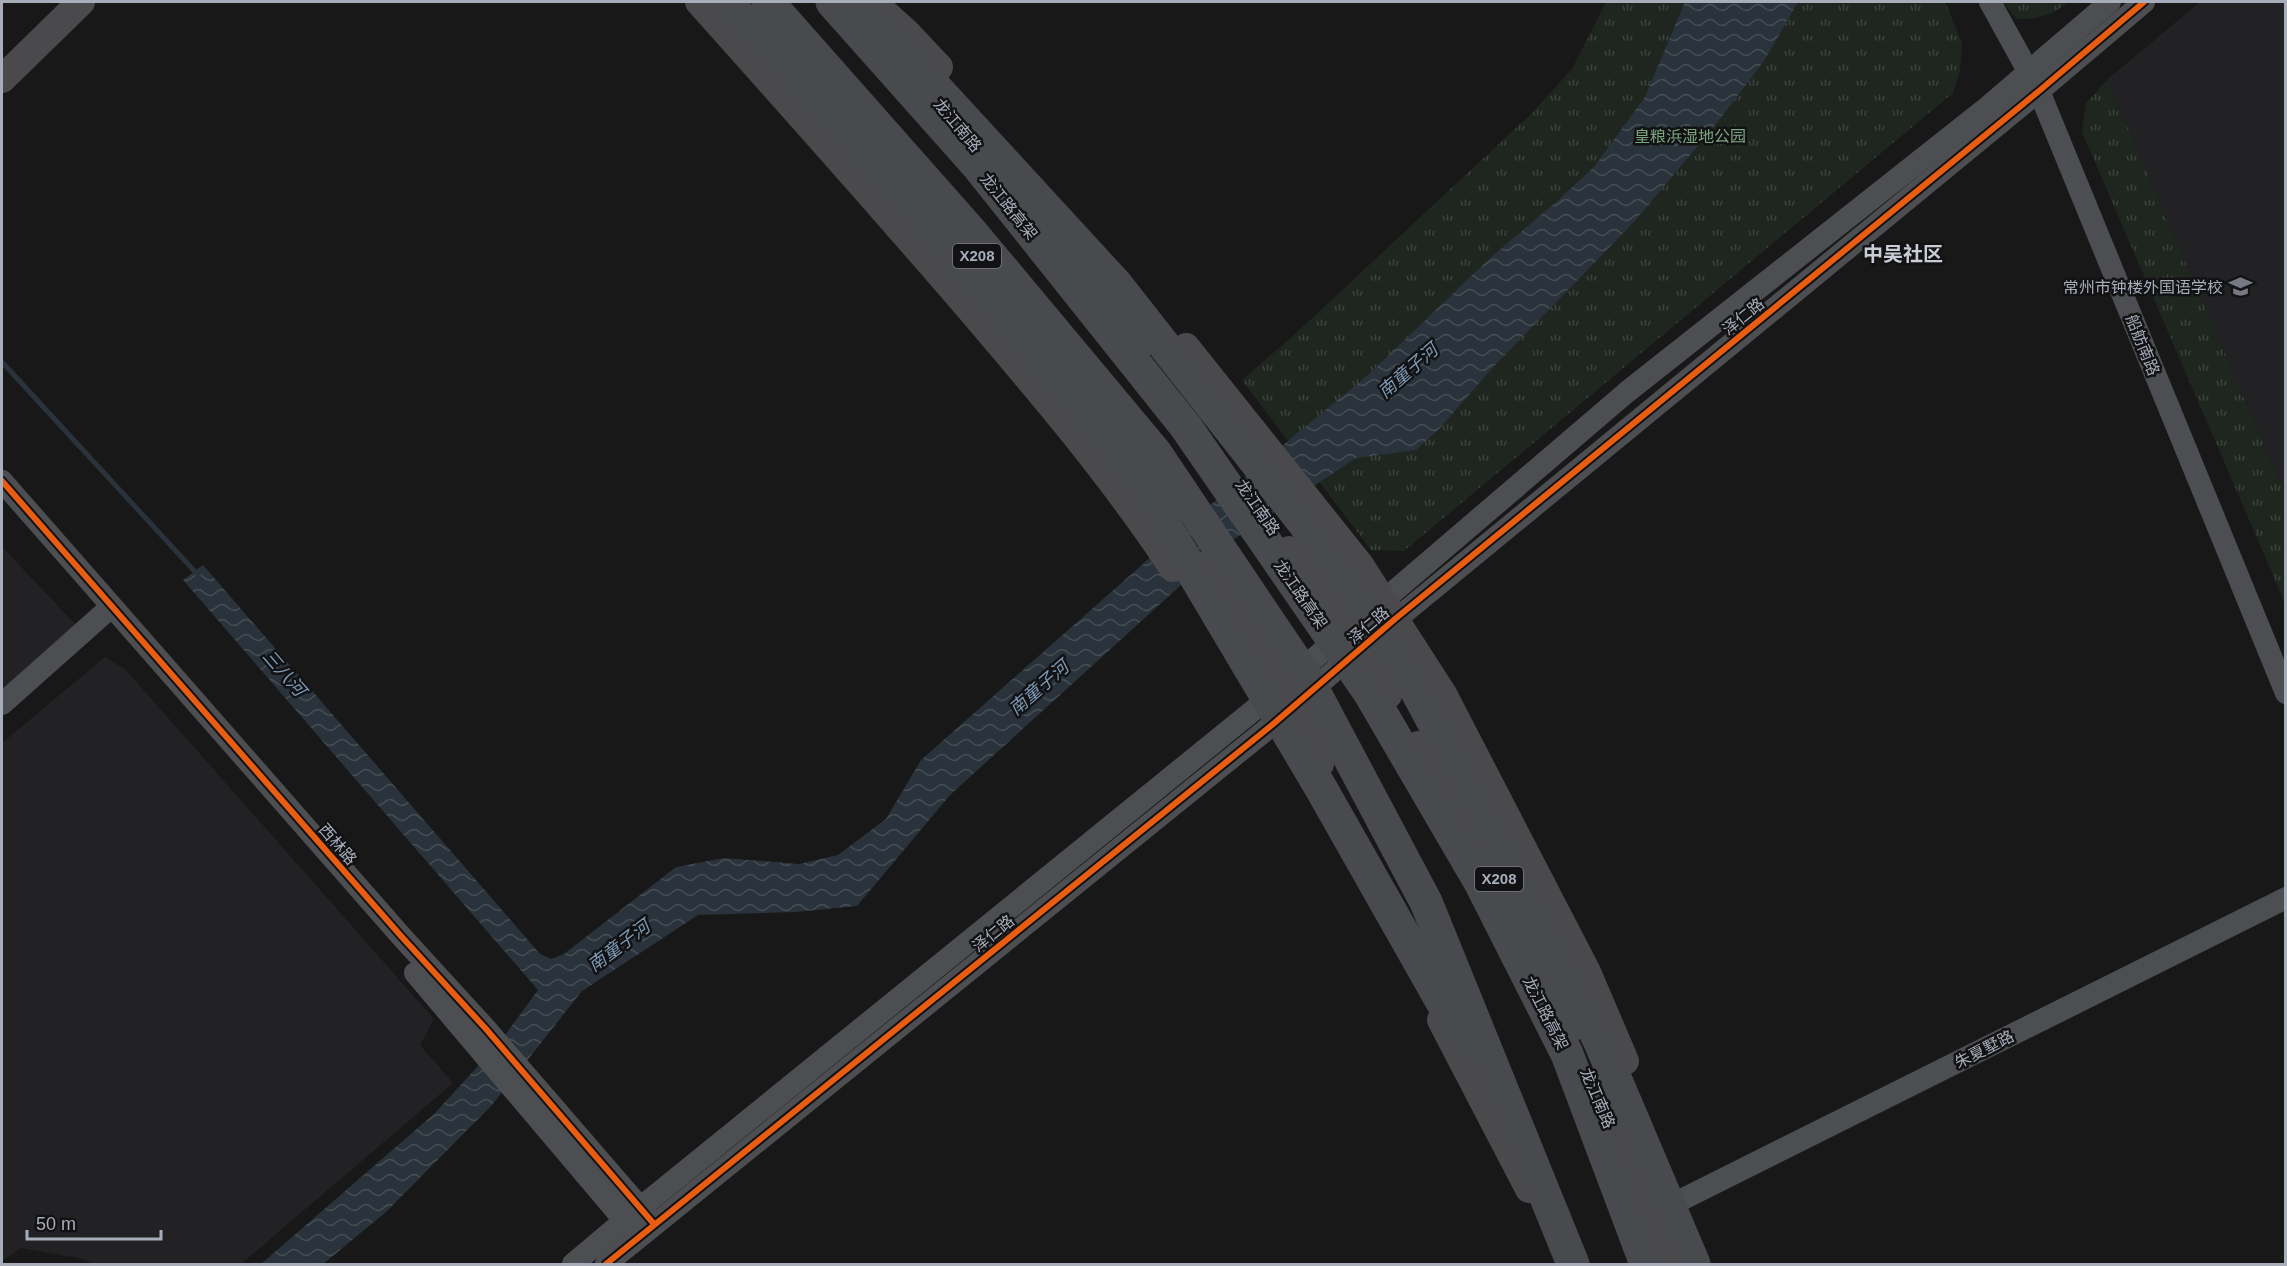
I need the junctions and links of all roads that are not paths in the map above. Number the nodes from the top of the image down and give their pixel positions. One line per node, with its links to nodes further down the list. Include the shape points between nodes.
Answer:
1 (81, 2): 12 (main road)
2 (699, 2): 22 (main road, via 1037,387 1152,536)
3 (727, 2): 26 (highway, bridge, via 887,179 1138,480 1322,790)
4 (757, 2): 20 (main road, X208, via 1023,310 1185,520)
5 (768, 2): 26 (highway, bridge, via 973,234 1155,452 1307,678 1426,902)
6 (832, 2): 33 (highway, 龙江路高架, bridge, via 977,165 1186,427 1369,692 1481,884 1567,1054)
7 (855, 2): 18 (main road, 龙江南路 / X208, via 1105,297); 35 (highway, bridge, via 1116,284 1303,522 1407,673 1599,1040)
8 (872, 2): 16 (main road, via 908,34 1127,274 1310,502)
9 (1990, 2): 13 (street, 船舫南路)
10 (2110, 2): 13 (street, 泽仁路)
11 (2144, 2): 13 (street, 泽仁路)
12 (2, 79)
13 (2034, 81): 16 (street, 泽仁路); 19 (street, 船舫南路)
14 (2, 481): 17 (street, 西林路)
15 (2, 504): 17 (street, 西林路)
16 (1389, 610): 18 (street, 泽仁路); 27 (main road, via 1443,694 1587,972)
17 (105, 612): 21 (street); 28 (street, 西林路, via 479,1034)
18 (1354, 639): 20 (street, 泽仁路); 25 (main road, 龙江南路 / X208, via 1526,924)
19 (2286, 693)
20 (1290, 695): 22 (street, 泽仁路); 24 (main road, X208)
21 (2, 704)
22 (1266, 715): 24 (main road); 28 (street, 泽仁路)
23 (2286, 898): 27 (street, 朱夏墅路)
24 (1397, 936): 31 (main road, X208, via 1536,1203)
25 (1600, 1103): 34 (main road, 龙江南路 / X208); 36 (main road)
26 (1530, 1157): 32 (highway, bridge)
27 (1683, 1199): 36 (main road)
28 (639, 1222): 29 (street, 泽仁路); 30 (street, 泽仁路)
29 (573, 1264)
30 (606, 1264)
31 (1556, 1264)
32 (1573, 1264)
33 (1646, 1264)
34 (1668, 1264)
35 (1694, 1264)
36 (1709, 1264)

